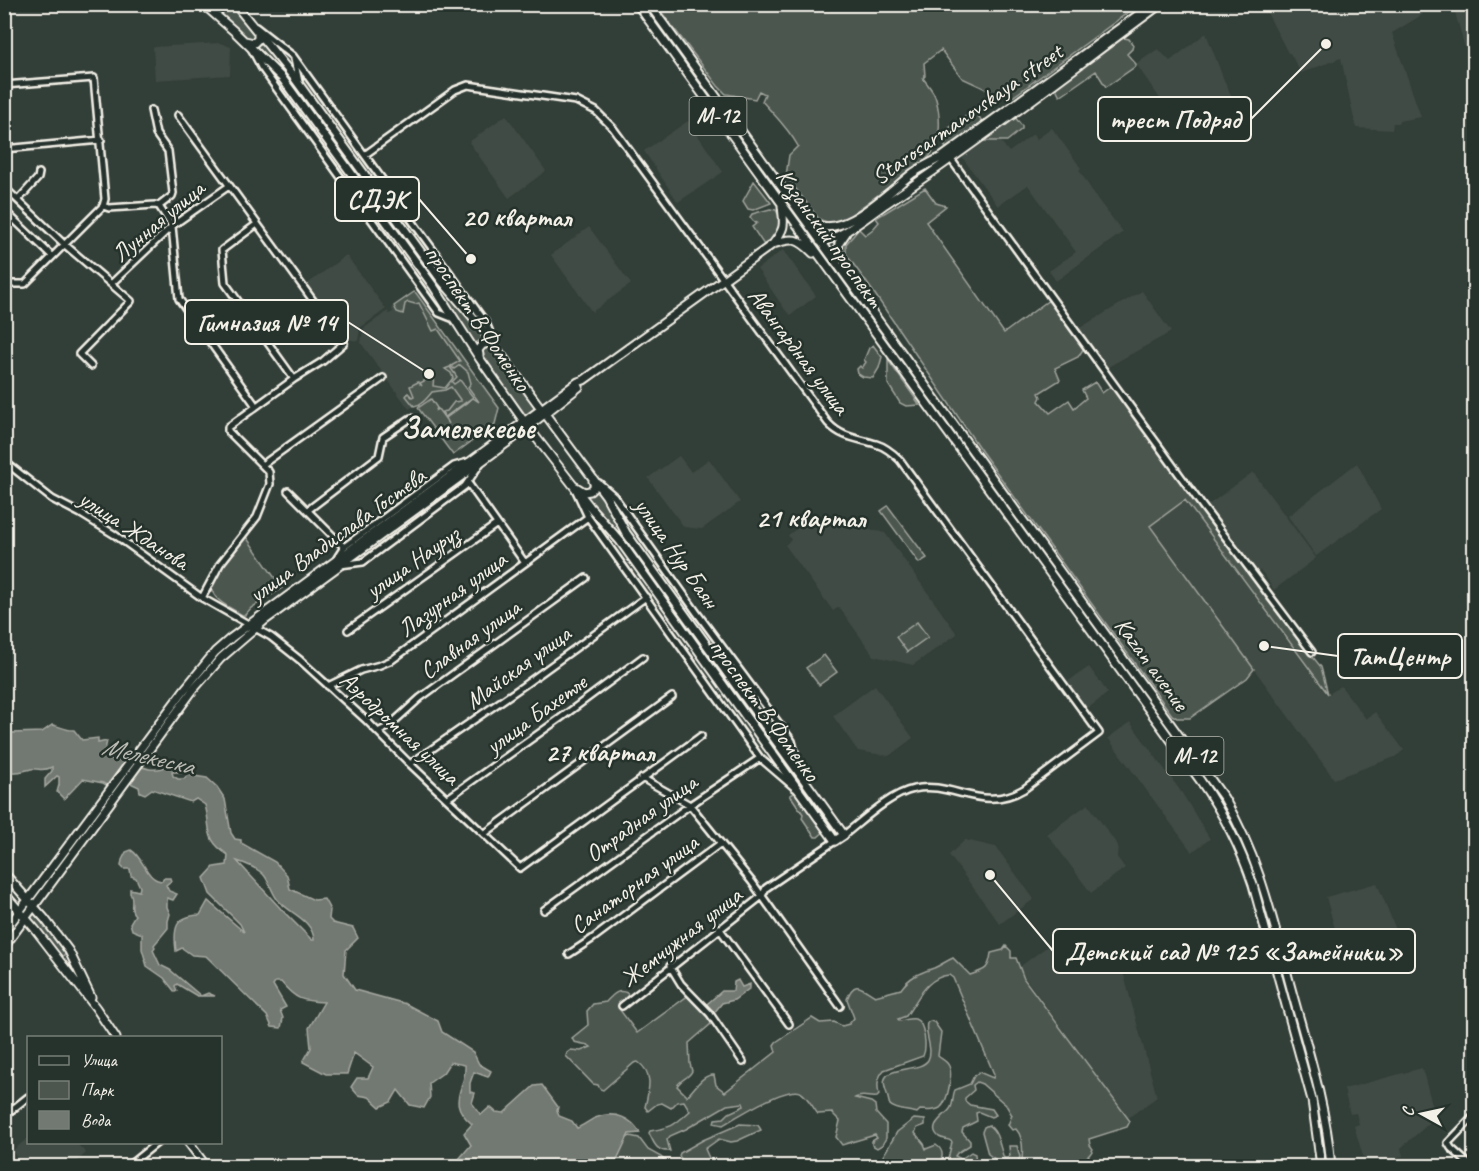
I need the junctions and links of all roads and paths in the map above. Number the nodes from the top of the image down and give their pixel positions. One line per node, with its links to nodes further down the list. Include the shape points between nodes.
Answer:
1 (203, 4): 9 (main road, проспект В.Фоменко)
2 (235, 4): 7 (main road, проспект В.Фоменко)
3 (637, 4): 25 (main road, Казанский проспект / М-12)
4 (649, 4): 29 (main road, Казанский проспект / М-12)
5 (1154, 4): 19 (main road, Starosarmanovskaya street, via 942,157)
6 (1161, 4): 18 (main road, Starosarmanovskaya street)
7 (251, 23): 8 (main road, проспект В.Фоменко); 10 (street)
8 (258, 31): 9 (main road, via 258,39); 11 (main road, проспект В.Фоменко)
9 (247, 44): 43 (main road, проспект В.Фоменко, via 282,78); 43 (street, via 439,313)
10 (293, 56): 11 (street); 17 (street)
11 (299, 84): 44 (main road, проспект В.Фоменко, via 442,281)
12 (4, 85): 15 (street, via 94,78)
13 (151, 110): 27 (street, via 156,134 168,151 173,193)
14 (178, 116): 22 (street)
15 (101, 140): 16 (street); 26 (street)
16 (4, 149)
17 (366, 154): 40 (street, Авангардная улица, via 465,86 581,103 609,123); 44 (street, via 486,322)
18 (950, 158): 21 (main road, Starosarmanovskaya street); 74 (street)
19 (915, 172): 21 (main road, via 914,179); 29 (main road, Starosarmanovskaya street, via 839,226 819,227)
20 (39, 173): 24 (street)
21 (921, 181): 33 (main road, Starosarmanovskaya street)
22 (230, 186): 30 (street); 31 (street, Лунная улица)
23 (4, 187): 24 (street)
24 (18, 200): 35 (street)
25 (782, 204): 32 (main road, Казанский проспект / М-12); 36 (main road, via 784,225)
26 (103, 206): 27 (street); 35 (street)
27 (159, 206): 31 (street)
28 (4, 210): 37 (street)
29 (800, 211): 34 (main road, Казанский проспект / М-12)
30 (257, 224): 48 (street, via 222,250 225,283); 48 (street, via 344,342)
31 (172, 226): 42 (street, Лунная улица); 49 (street, via 179,299)
32 (799, 227): 34 (main road); 39 (main road, Казанский проспект / М-12)
33 (852, 227): 34 (main road, Starosarmanovskaya street); 38 (main road, via 838,243)
34 (821, 241): 38 (main road, Kazan avenue / М-12)
35 (64, 244): 37 (street); 42 (street)
36 (773, 244): 39 (main road, via 797,240); 40 (main road, улица Владислава Гостева)
37 (52, 256): 41 (street, via 25,284)
38 (837, 264): 59 (main road, Kazan avenue / М-12)
39 (826, 265): 61 (main road, Казанский проспект / М-12)
40 (723, 280): 50 (main road, улица Владислава Гостева); 88 (street, Авангардная улица, via 830,426 846,437 888,449 900,460 1098,733 1013,795 986,799 930,788 912,789)
41 (4, 284)
42 (111, 284): 46 (street, via 131,302 79,354)
43 (454, 319): 45 (main road, проспект В.Фоменко)
44 (496, 347): 45 (main road, via 482,345 478,350); 50 (main road, проспект В.Фоменко)
45 (480, 359): 52 (main road, проспект В.Фоменко)
46 (92, 366)
47 (383, 378): 55 (street)
48 (294, 379): 49 (street)
49 (256, 406): 55 (street, via 228,431)
50 (543, 412): 52 (main road, улица Владислава Гостева); 56 (main road, проспект В.Фоменко)
51 (411, 418): 62 (street, via 383,436 379,456)
52 (527, 424): 54 (main road, улица Владислава Гостева); 58 (main road, проспект В.Фоменко)
53 (4, 461): 70 (street, улица Жданова, via 52,499 115,536)
54 (478, 461): 57 (street); 65 (street, via 454,466); 67 (main road, улица Владислава Гостева)
55 (262, 465): 70 (street, via 271,479 257,517 220,564)
56 (592, 478): 58 (main road, via 595,486 590,491); 82 (main road, проспект В.Фоменко, via 626,533); 82 (street, улица Нур Баян, via 614,496 792,741)
57 (468, 483): 64 (street); 67 (street, via 363,562)
58 (574, 486): 63 (street); 84 (main road, проспект В.Фоменко, via 620,541)
59 (1000, 488): 61 (main road, via 999,496); 108 (main road, Kazan avenue / М-12, via 1233,813 1254,858)
60 (288, 491): 62 (street)
61 (992, 494): 109 (main road, Kazan avenue / М-12, via 1226,819 1253,885)
62 (308, 510): 65 (street)
63 (588, 517): 66 (street, Лазурная улица); 69 (street)
64 (497, 524): 66 (street); 73 (street, улица Науруз)
65 (344, 546): 67 (street)
66 (525, 562): 76 (street, Лазурная улица, via 392,660)
67 (337, 563): 71 (main road, улица Владислава Гостева); 72 (main road, улица Владислава Гостева)
68 (585, 578): 78 (street, Славная улица)
69 (646, 597): 80 (street); 81 (street, Майская улица)
70 (202, 598): 71 (street, улица Жданова)
71 (248, 624): 72 (street, Аэродромная улица); 96 (main road, улица Владислава Гостева, via 215,652 184,690)
72 (255, 628): 76 (street, Аэродромная улица); 97 (main road, улица Владислава Гостева, via 193,690)
73 (348, 630)
74 (1312, 652)
75 (643, 657): 85 (street, улица Бахетле)
76 (328, 686): 78 (street, Аэродромная улица)
77 (672, 697): 87 (street)
78 (378, 732): 81 (street, Аэродромная улица)
79 (701, 736): 83 (street)
80 (760, 758): 84 (street); 86 (street, Отрадная улица)
81 (410, 764): 85 (street, Аэродромная улица)
82 (801, 776): 88 (main road, проспект В.Фоменко)
83 (642, 778): 86 (street); 87 (street, Аэродромная улица, via 520,868)
84 (800, 791): 89 (main road, проспект В.Фоменко)
85 (448, 798): 87 (street, Аэродромная улица)
86 (690, 805): 90 (street); 98 (street, Отрадная улица)
87 (484, 834)
88 (844, 835): 89 (main road)
89 (835, 841): 93 (street)
90 (721, 843): 92 (street); 105 (street, Санаторная улица)
91 (4, 873): 96 (main road)
92 (754, 886): 93 (street); 95 (street)
93 (766, 888): 95 (street)
94 (4, 893): 99 (main road)
95 (762, 896): 101 (street, Жемчужная улица); 111 (street)
96 (28, 900): 97 (main road); 99 (main road, улица Владислава Гостева)
97 (37, 904): 100 (main road, улица Владислава Гостева); 104 (main road)
98 (544, 910)
99 (20, 911): 100 (main road); 102 (main road, улица Владислава Гостева)
100 (26, 918): 103 (main road, улица Владислава Гостева); 106 (main road)
101 (719, 928): 107 (street, Жемчужная улица); 113 (street)
102 (4, 932)
103 (4, 946)
104 (69, 951): 106 (main road, via 64,960); 112 (main road)
105 (569, 954)
106 (56, 958): 112 (main road)
107 (670, 966): 110 (street, Жемчужная улица); 115 (street)
108 (1292, 990): 109 (main road, via 1285,986); 124 (main road, Kazan avenue / М-12, via 1321,1098)
109 (1283, 991): 123 (main road, Kazan avenue / М-12, via 1312,1100)
110 (622, 1006)
111 (840, 1006)
112 (96, 1008): 114 (main road)
113 (789, 1024)
114 (113, 1036)
115 (743, 1062)
116 (27, 1098): 117 (street)
117 (4, 1116)
118 (1474, 1116): 125 (street, via 1448,1143)
119 (157, 1144): 121 (street)
120 (189, 1144): 122 (main road)
121 (128, 1167)
122 (206, 1167)
123 (1321, 1167)
124 (1330, 1167)
125 (1471, 1167)

